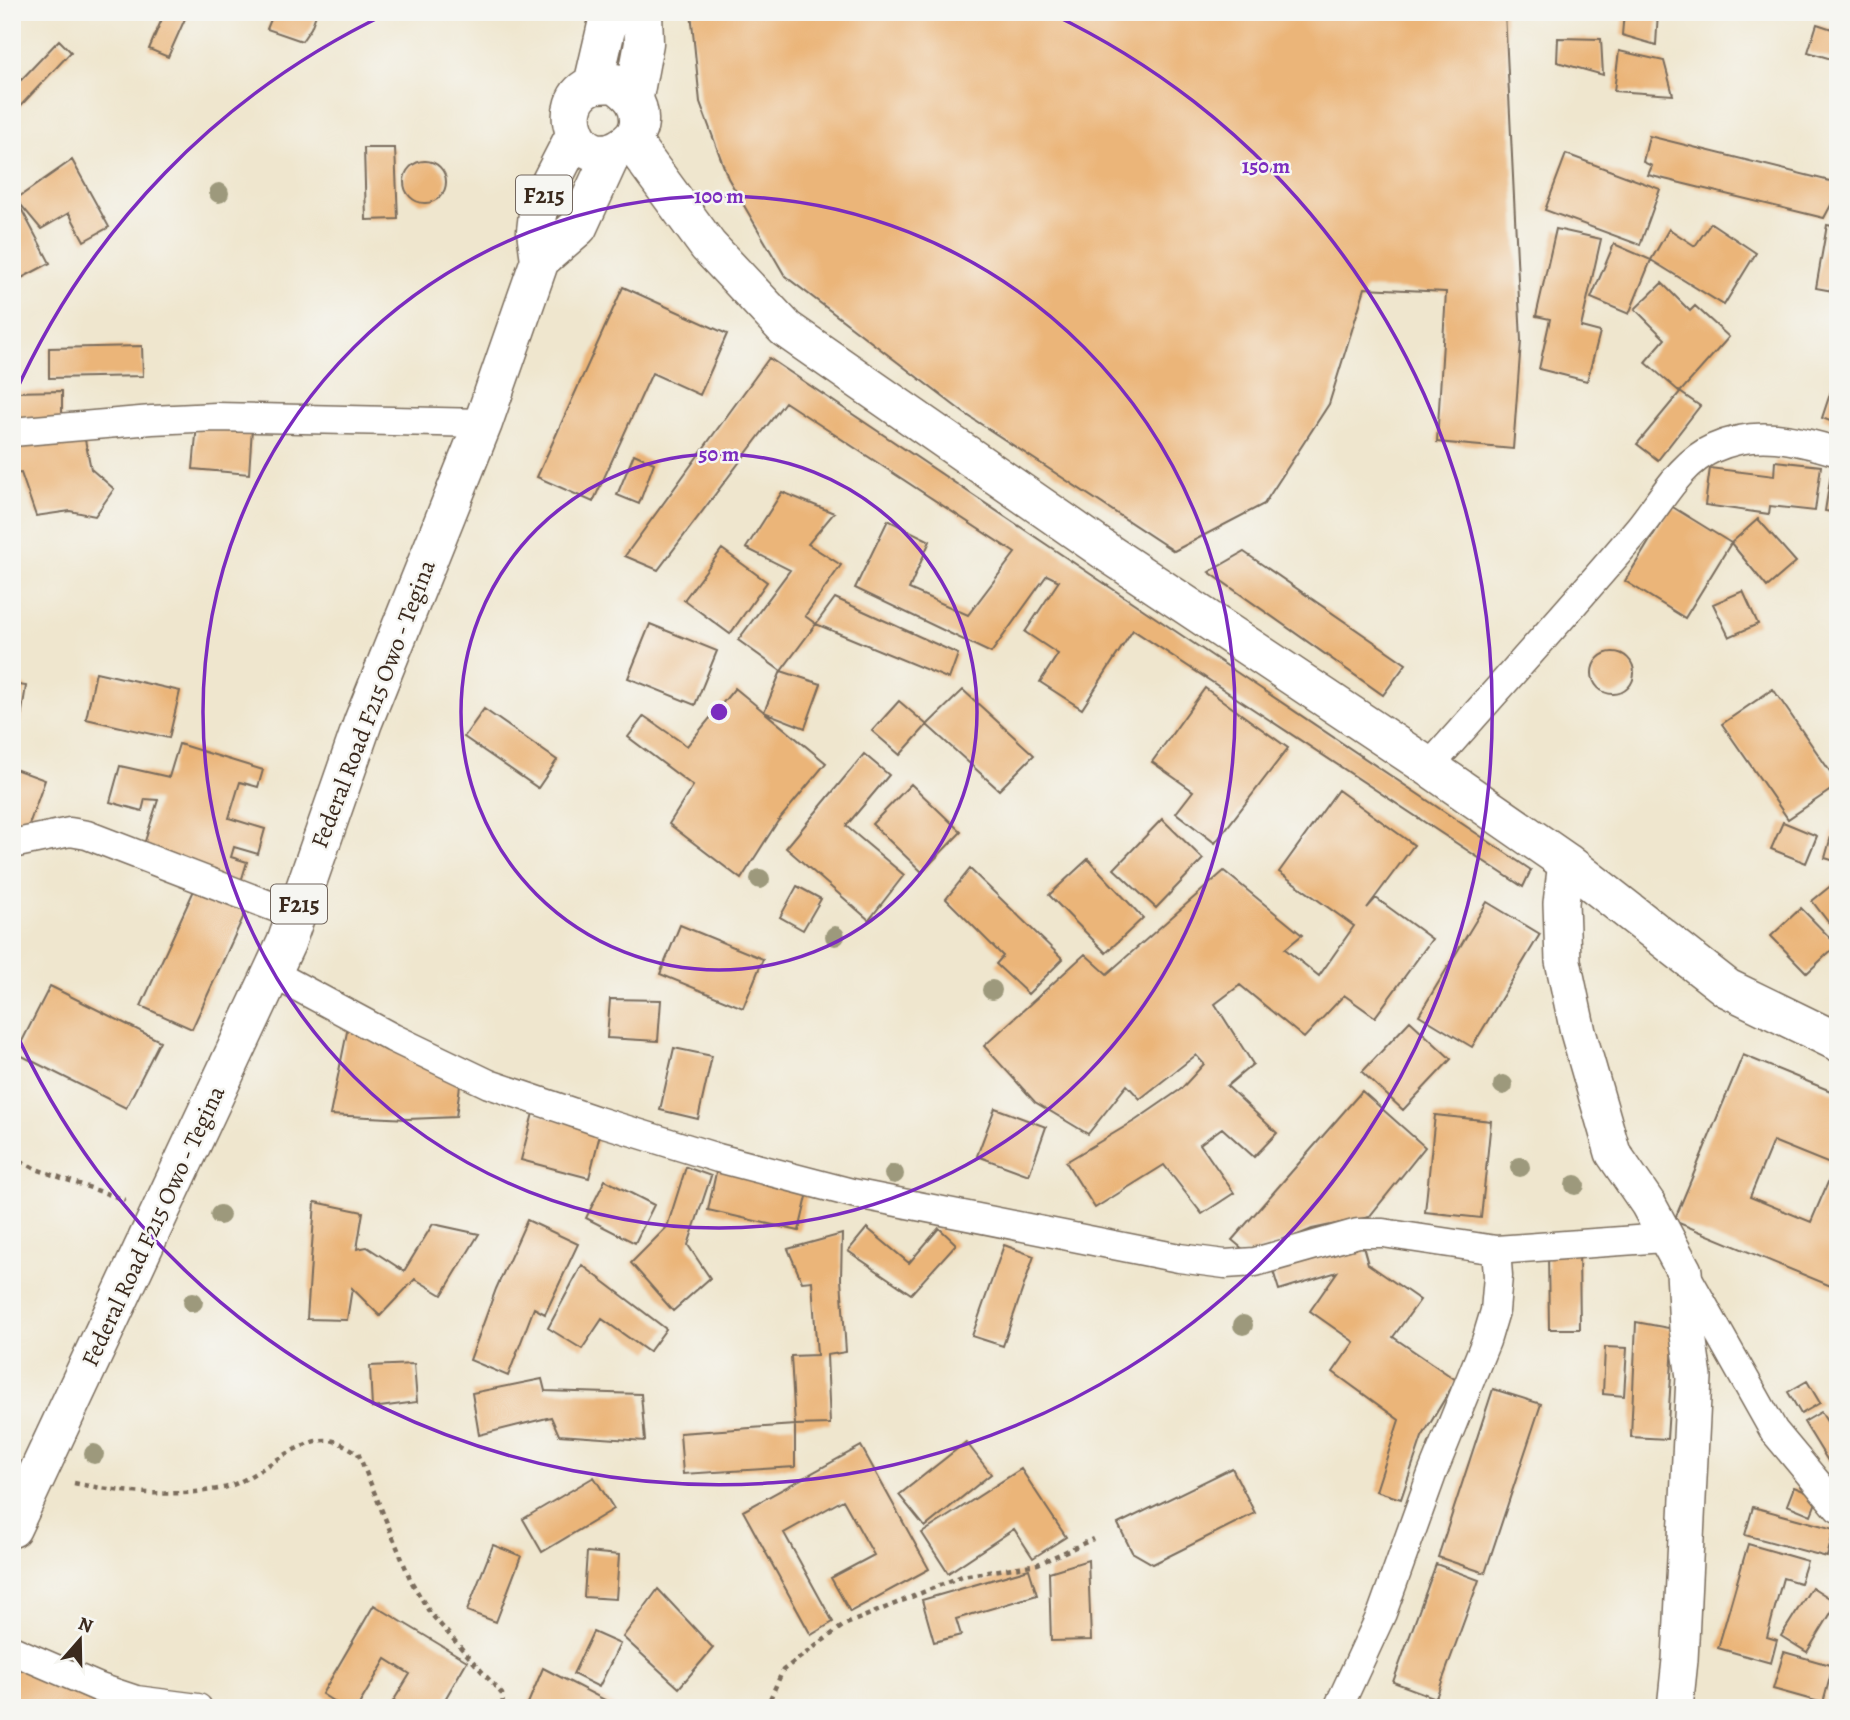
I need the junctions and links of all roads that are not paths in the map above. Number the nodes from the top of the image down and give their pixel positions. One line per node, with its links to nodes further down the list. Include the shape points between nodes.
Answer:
1 (610, 12): 3 (main road, F215)
2 (643, 12): 4 (main road, F215, via 644,43)
3 (593, 85): 4 (main road, via 615,83); 5 (main road, F215, via 577,97 570,116)
4 (634, 97): 6 (main road, Federal Road F215 Owo - Tegina / F215, via 638,128)
5 (575, 135): 6 (main road, F215, via 595,152); 7 (main road, F215, via 539,205)
6 (622, 147): 7 (main road, Federal Road F215 Owo - Tegina / F215, via 578,227); 11 (main road, via 786,329 1111,555)
7 (540, 260): 8 (main road, Federal Road F215 Owo - Tegina / F215)
8 (482, 423): 9 (street, via 216,417); 14 (main road, Federal Road F215 Owo - Tegina / F215, via 363,722)
9 (12, 432)
10 (1838, 452): 11 (street, via 1773,437 1745,437 1694,458)
11 (1429, 767): 13 (main road)
12 (12, 844): 14 (street, via 70,832 87,835)
13 (1566, 862): 16 (main road, via 1727,988); 17 (street, via 1561,902 1563,961 1578,1032 1613,1153 1648,1204)
14 (295, 915): 15 (main road, Federal Road F215 Owo - Tegina / F215)
15 (272, 973): 18 (street, via 489,1084 718,1158 852,1192 1225,1264 1255,1262 1359,1233); 21 (main road, Federal Road F215 Owo - Tegina / F215)
16 (1838, 1042)
17 (1664, 1238): 18 (street); 19 (street)
18 (1496, 1250): 24 (street, via 1495,1311 1486,1341 1382,1613)
19 (1684, 1271): 20 (street, via 1774,1431); 25 (street, via 1694,1377)
20 (1838, 1508)
21 (12, 1528)
22 (12, 1650): 23 (street, via 135,1700)
23 (198, 1708)
24 (1338, 1708)
25 (1675, 1708)

